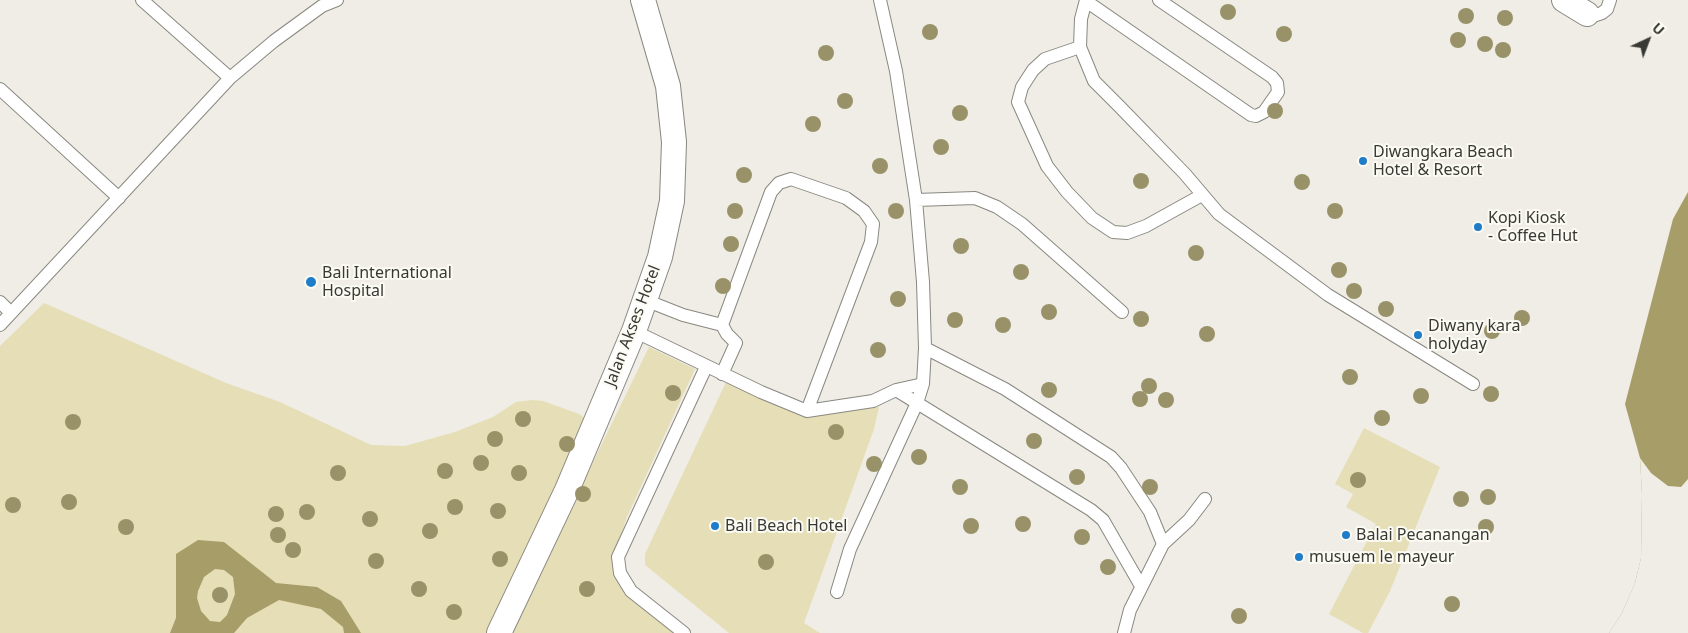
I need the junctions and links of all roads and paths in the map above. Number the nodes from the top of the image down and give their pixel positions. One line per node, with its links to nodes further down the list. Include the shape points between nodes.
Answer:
1 (142, 0): 11 (lane)
2 (337, 0): 11 (lane, via 322,6 274,40)
3 (643, 0): 16 (street, Jalan Akses Hotel, via 668,86 674,142 672,201 660,257)
4 (880, 0): 15 (lane, via 896,72)
5 (1159, 0): 8 (lane, via 1277,83 1278,92 1264,112 1251,115)
6 (1564, 0): 9 (street)
7 (1610, 0): 9 (lane, via 1602,13)
8 (1086, 1): 10 (lane, via 1081,20)
9 (1587, 14)
10 (1080, 47): 13 (lane, via 1094,81); 13 (lane, via 1044,59 1026,81 1018,102 1047,166 1067,192 1092,218 1113,232 1127,233)
11 (230, 78): 14 (lane)
12 (0, 89): 14 (lane)
13 (1202, 195): 27 (lane, via 1219,214 1328,295)
14 (119, 198): 19 (lane)
15 (916, 200): 18 (lane, via 975,198 997,207 1022,224); 23 (lane)
16 (645, 300): 21 (lane, via 683,315); 22 (street, Jalan Akses Hotel)
17 (0, 302): 19 (lane)
18 (1122, 312)
19 (11, 313): 20 (lane)
20 (0, 325)
21 (722, 325): 25 (lane, via 736,343); 30 (lane, via 771,192 779,183 791,179 846,198 864,211 873,224 871,242)
22 (634, 331): 24 (lane); 35 (street, Jalan Akses Hotel, via 567,490)
23 (925, 348): 26 (lane); 32 (lane, via 1005,389 1111,457 1150,512)
24 (706, 367): 25 (lane); 36 (lane, via 618,557 620,573 631,591)
25 (722, 374): 30 (lane)
26 (923, 384): 28 (lane); 29 (lane)
27 (1473, 384)
28 (896, 390): 29 (lane); 30 (lane, via 873,401)
29 (917, 403): 33 (lane, via 1091,510 1106,526); 34 (lane, via 850,549)
30 (807, 411)
31 (1205, 499): 32 (lane, via 1189,520)
32 (1163, 544): 33 (lane)
33 (1141, 586): 37 (lane)
34 (837, 592)
35 (499, 633)
36 (684, 633)
37 (1124, 633)

